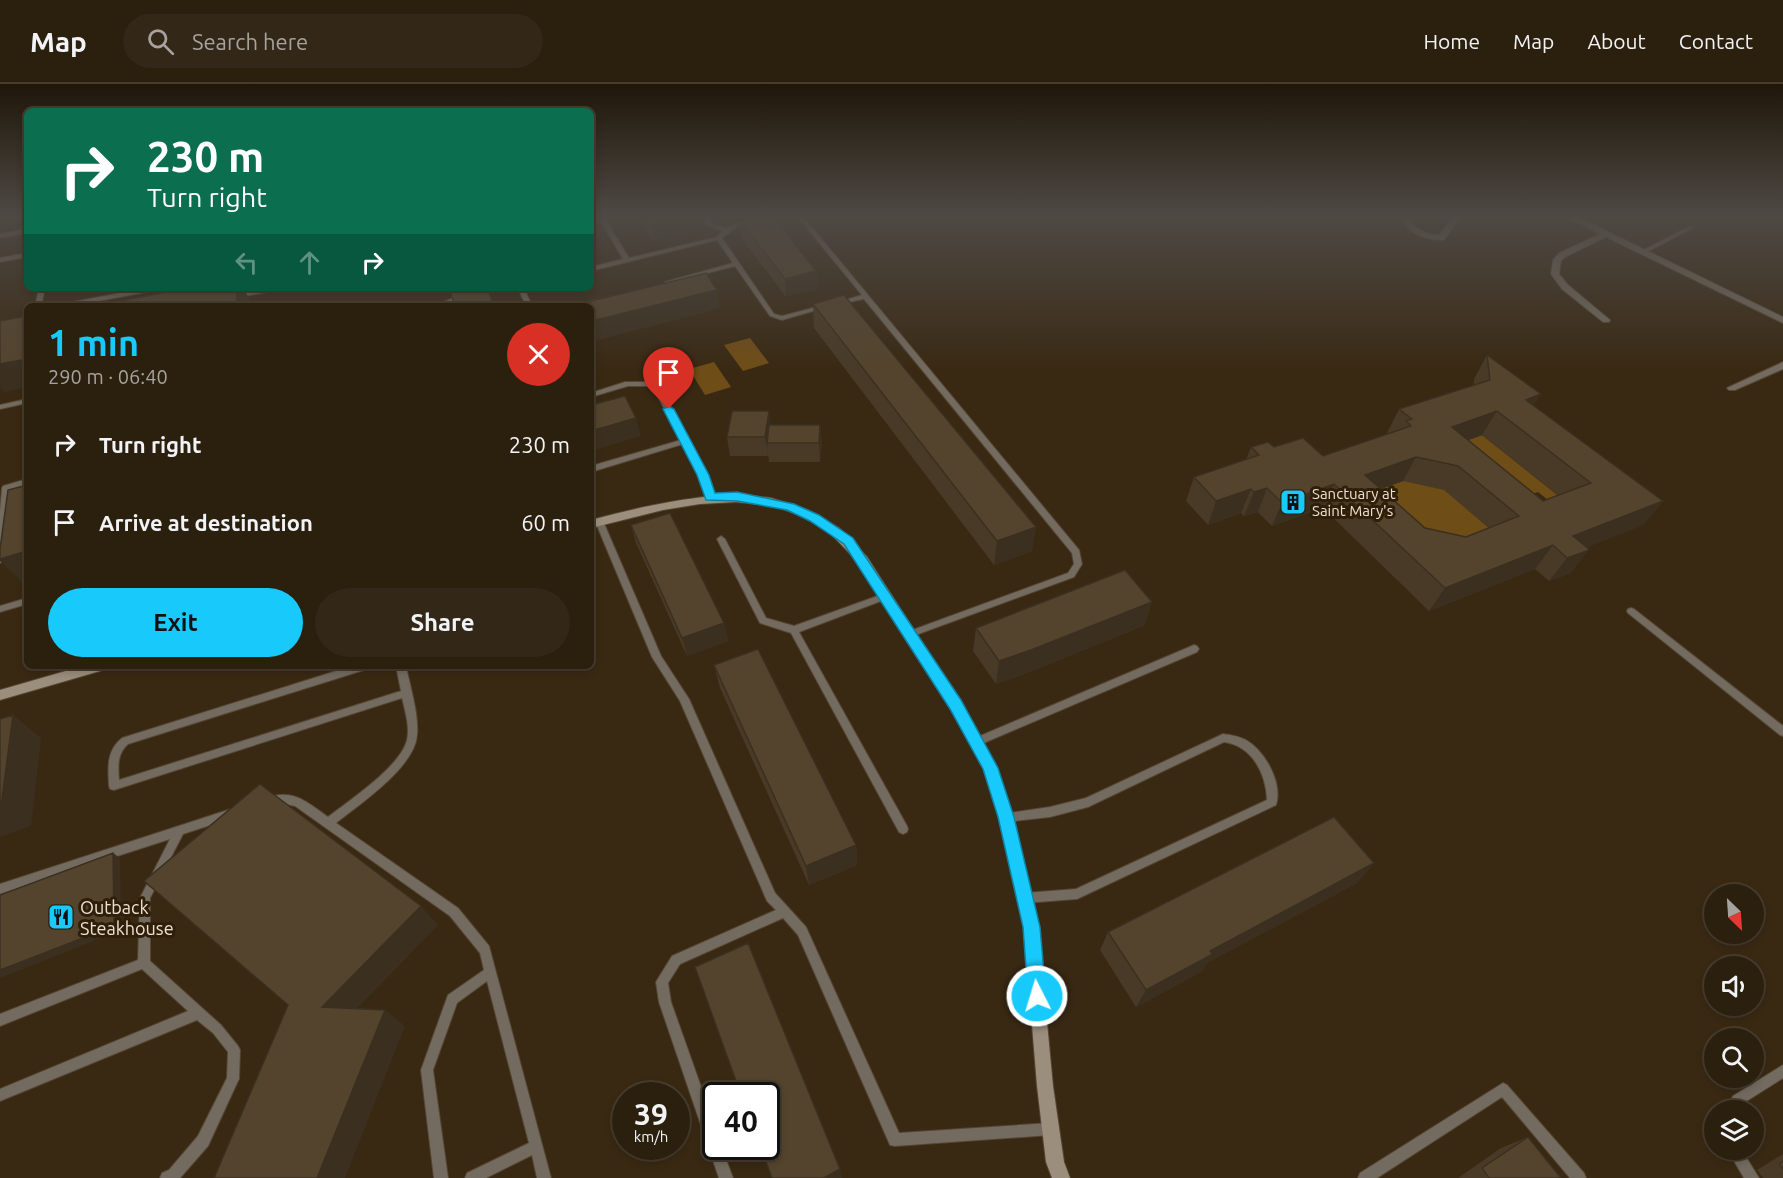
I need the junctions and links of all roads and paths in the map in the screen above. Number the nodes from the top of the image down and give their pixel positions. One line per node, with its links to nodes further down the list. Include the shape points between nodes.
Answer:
1 (722, 268): 6 (lane)
2 (740, 268): 11 (lane, via 772,315 782,318)
3 (843, 268): 11 (lane)
4 (1556, 268): 18 (street, via 1555,274 1565,287)
5 (1676, 268): 19 (street)
6 (658, 285)
7 (141, 291): 15 (lane)
8 (263, 291): 12 (lane)
9 (456, 291): 13 (lane)
10 (486, 291): 13 (lane)
11 (866, 296): 38 (lane, via 1076,552 1078,564 1071,575)
12 (232, 297)
13 (458, 298): 16 (lane)
14 (602, 300): 17 (lane)
15 (78, 303)
16 (445, 303)
17 (590, 303)
18 (1606, 320)
19 (1783, 320)
20 (1783, 365): 21 (street)
21 (1732, 388)
22 (594, 394): 25 (lane, via 628,384 650,384 660,394)
23 (24, 402): 24 (lane)
24 (0, 407)
25 (685, 441): 26 (lane); 29 (lane)
26 (594, 468)
27 (24, 483): 28 (lane)
28 (3, 489): 32 (lane)
29 (710, 497): 30 (street, via 683,500); 33 (street, via 737,496 763,501 815,518 849,541)
30 (595, 523): 53 (lane, via 657,657 684,699 771,897)
31 (721, 539): 37 (lane, via 763,621)
32 (0, 560)
33 (886, 596): 37 (lane); 38 (street)
34 (24, 602): 35 (lane)
35 (0, 609)
36 (1631, 611): 45 (lane)
37 (794, 630): 49 (lane)
38 (910, 634): 46 (street)
39 (1194, 649): 46 (lane)
40 (90, 669): 44 (street)
41 (354, 669): 43 (lane, via 125,741 113,754 114,786)
42 (402, 669): 43 (lane)
43 (406, 693): 48 (lane, via 412,741 404,756)
44 (0, 695)
45 (1783, 732)
46 (976, 742): 47 (street, via 990,768)
47 (1006, 817): 52 (street); 52 (lane, via 1088,802 1223,738 1236,738 1252,751 1274,787 1272,802 1077,894)
48 (328, 823): 50 (lane, via 298,802 280,798); 55 (lane, via 454,912 485,950)
49 (903, 829)
50 (179, 831): 51 (lane); 54 (lane, via 145,898)
51 (0, 889)
52 (1025, 898): 61 (street)
53 (784, 912): 61 (lane, via 802,931 895,1140); 69 (lane, via 676,960 662,982 665,1002)
54 (144, 963): 56 (lane); 57 (lane)
55 (491, 972): 62 (lane); 66 (lane, via 452,999 427,1070)
56 (198, 1013): 59 (lane); 65 (lane, via 234,1050 233,1079 203,1141)
57 (0, 1020)
58 (1783, 1071): 60 (lane)
59 (0, 1095)
60 (1737, 1100)
61 (1051, 1129): 70 (street)
62 (536, 1146): 67 (lane); 68 (lane)
63 (1740, 1160): 72 (lane)
64 (1369, 1177): 71 (lane, via 1503,1089)
65 (167, 1178)
66 (441, 1178)
67 (472, 1178)
68 (544, 1178)
69 (726, 1178)
70 (1061, 1178)
71 (1579, 1178)
72 (1752, 1178)

